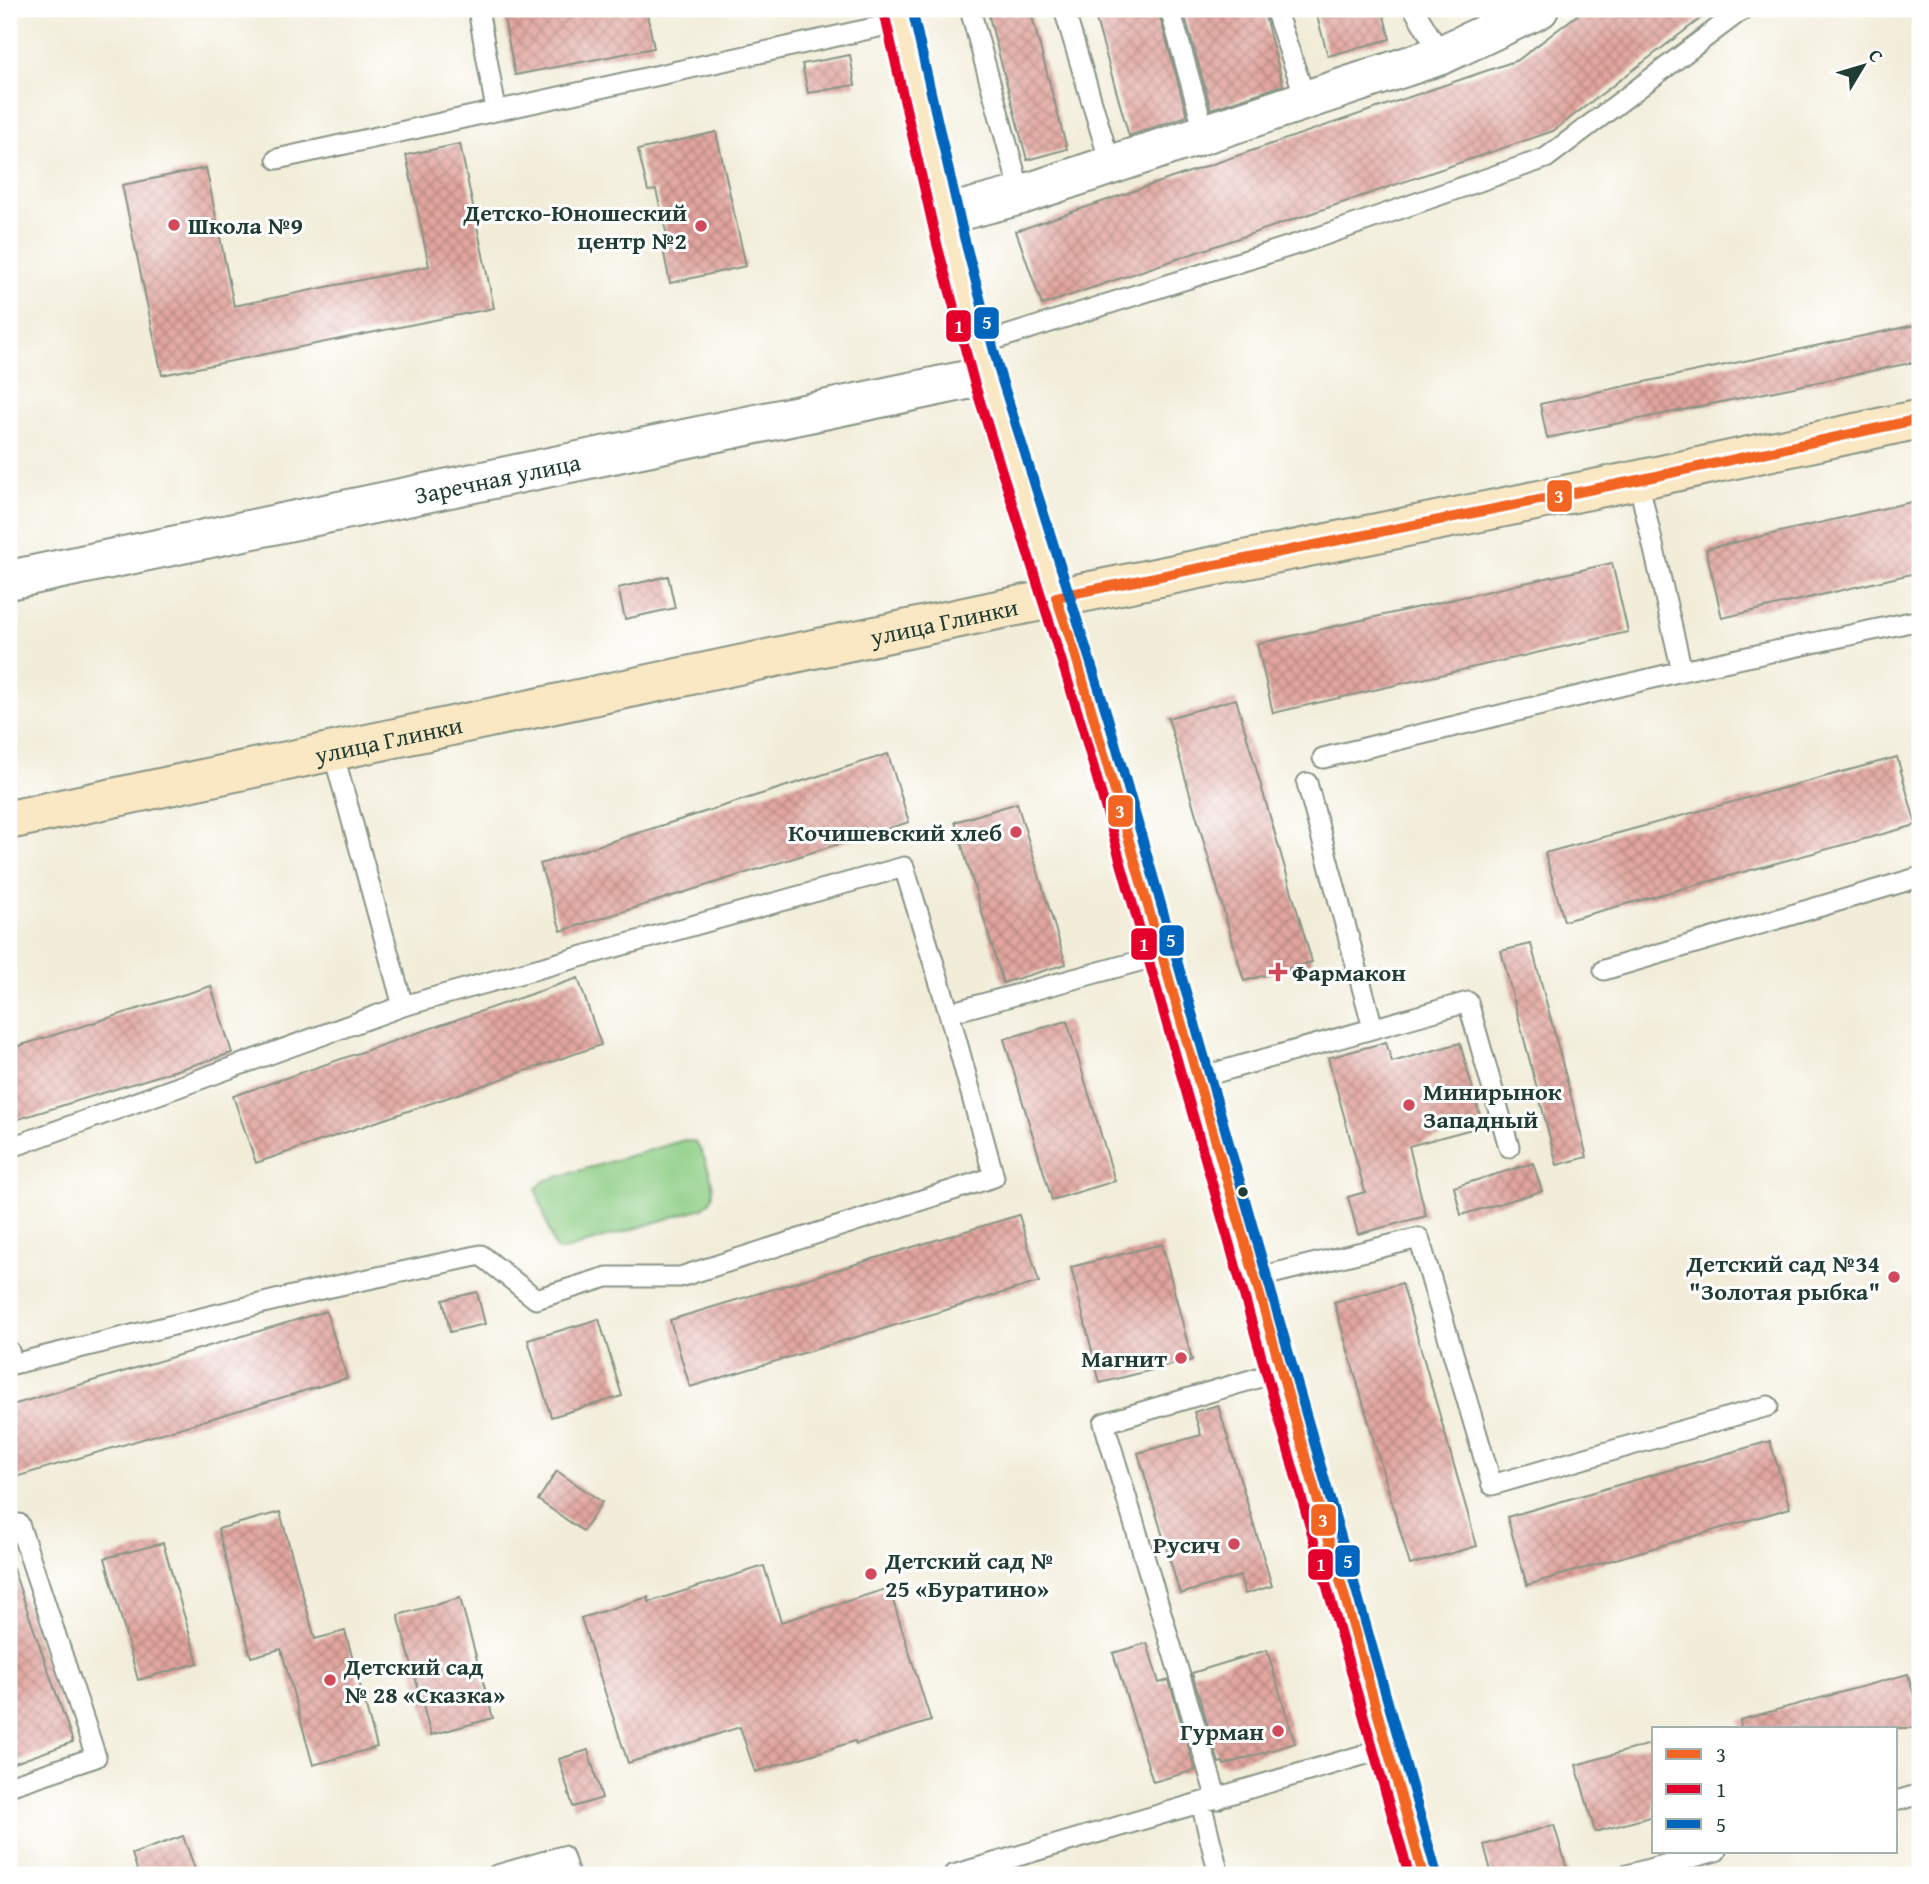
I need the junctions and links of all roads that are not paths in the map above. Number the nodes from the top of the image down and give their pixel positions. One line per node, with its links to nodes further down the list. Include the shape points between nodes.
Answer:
1 (478, 9): 12 (lane)
2 (970, 9): 16 (lane)
3 (1064, 9): 15 (lane)
4 (1170, 9): 13 (lane)
5 (1275, 9): 11 (lane)
6 (1413, 9): 10 (lane)
7 (1539, 9): 10 (street)
8 (1743, 9): 18 (lane, via 1546,158)
9 (899, 15): 12 (lane); 17 (main road)
10 (1441, 54): 11 (street)
11 (1306, 100): 13 (street)
12 (496, 110): 14 (lane)
13 (1205, 134): 15 (street)
14 (277, 159)
15 (1111, 166): 16 (street)
16 (1021, 195): 17 (street)
17 (944, 215): 18 (main road)
18 (982, 360): 21 (street, Заречная улица); 22 (main road)
19 (1920, 419): 20 (main road, улица Глинки)
20 (1638, 480): 22 (main road, улица Глинки); 24 (lane)
21 (9, 580)
22 (1056, 597): 25 (main road, улица Глинки); 30 (main road)
23 (1920, 620): 24 (lane)
24 (1682, 671): 26 (lane)
25 (333, 752): 28 (main road, улица Глинки); 32 (lane)
26 (1323, 758)
27 (1307, 783): 34 (lane)
28 (9, 820)
29 (1920, 877): 31 (lane)
30 (1162, 955): 33 (lane); 35 (main road)
31 (1604, 970)
32 (403, 1006): 33 (lane, via 904,867); 37 (lane)
33 (949, 1013): 39 (lane, via 994,1177 680,1277 607,1277 536,1299 481,1255 13,1364)
34 (1373, 1028): 35 (lane); 36 (lane, via 1468,1002)
35 (1197, 1078): 38 (main road)
36 (1509, 1147)
37 (9, 1148)
38 (1255, 1278): 40 (main road); 41 (lane, via 1419,1238 1492,1485)
39 (9, 1351)
40 (1281, 1371): 43 (main road); 47 (lane, via 1104,1423)
41 (1768, 1406)
42 (9, 1527): 44 (lane, via 19,1524 96,1757)
43 (1387, 1748): 47 (lane); 53 (main road)
44 (9, 1786)
45 (1920, 1794): 46 (lane)
46 (1898, 1800)
47 (1209, 1801): 51 (lane); 52 (lane)
48 (1709, 1853): 54 (lane)
49 (497, 1875): 50 (lane, via 563,1856)
50 (569, 1875)
51 (953, 1875)
52 (1219, 1875)
53 (1423, 1875)
54 (1627, 1875)

